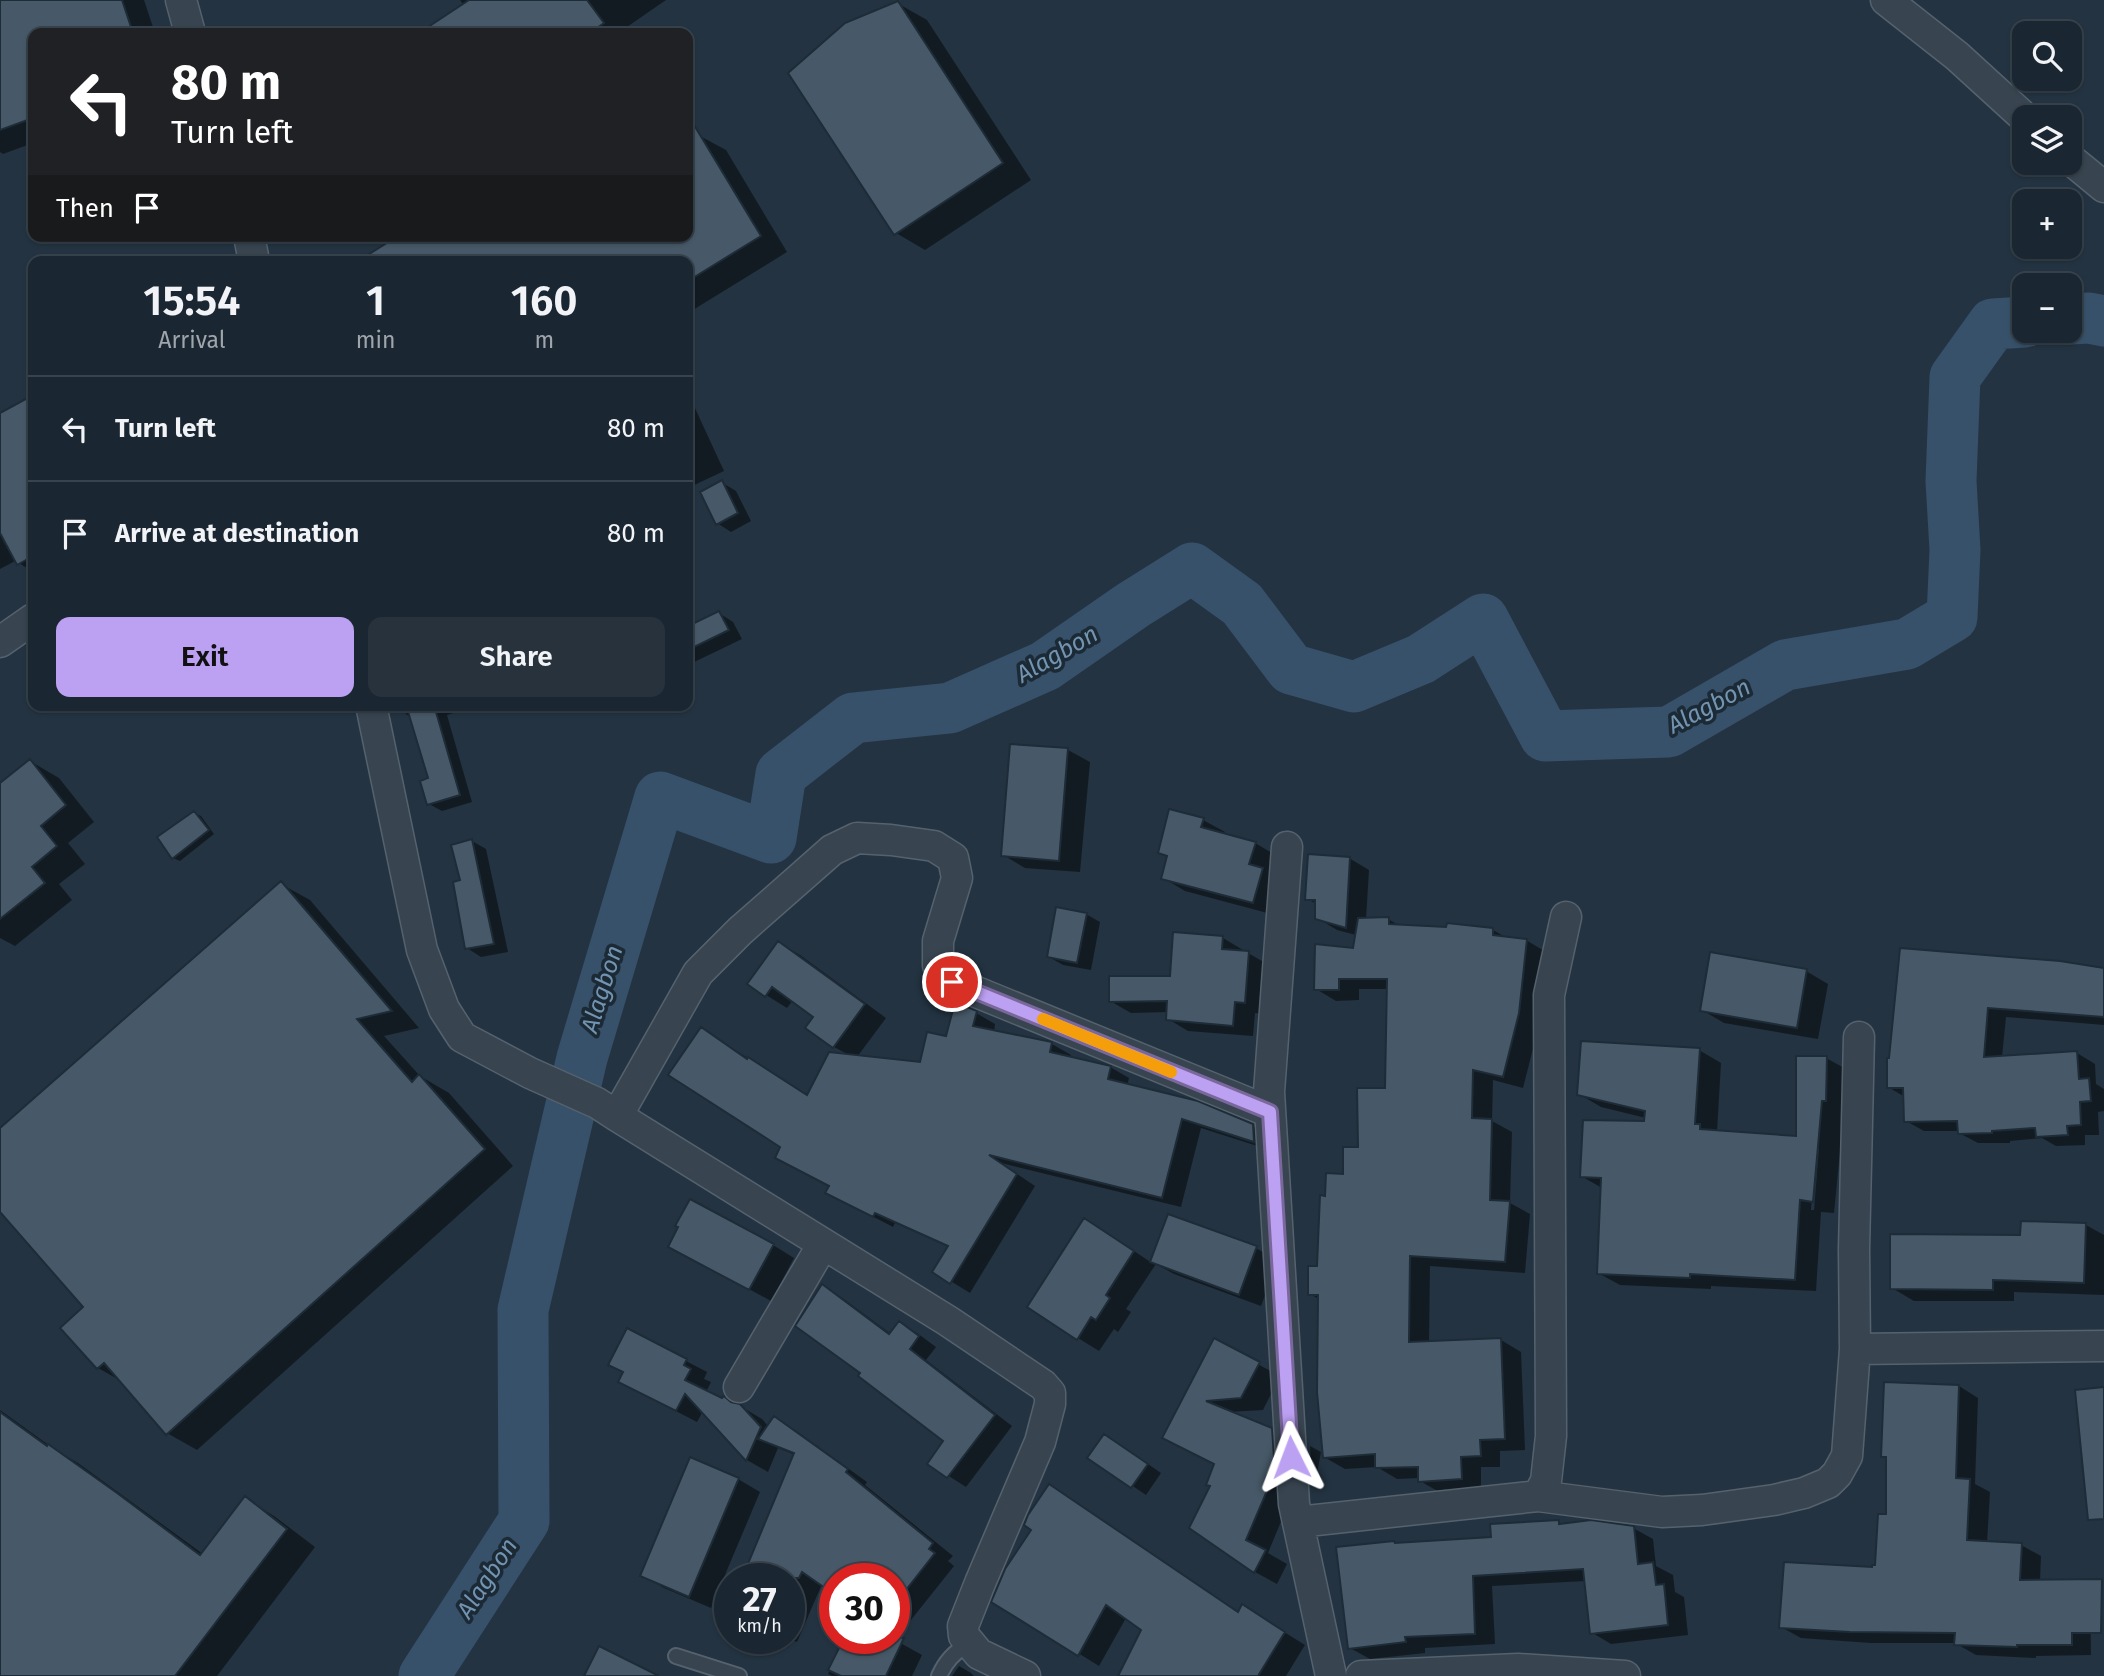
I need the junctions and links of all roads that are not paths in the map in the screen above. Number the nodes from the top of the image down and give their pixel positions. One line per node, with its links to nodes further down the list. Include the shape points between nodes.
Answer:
1 (181, 0): 3 (street)
2 (1886, 0): 4 (street)
3 (189, 28)
4 (2012, 106)
5 (2082, 169): 6 (street)
6 (2104, 187)
7 (28, 622): 8 (street)
8 (0, 642)
9 (373, 711): 13 (street, via 422,950 444,1009 462,1037)
10 (1287, 847): 14 (street)
11 (1566, 917): 19 (street, via 1549,995 1551,1436 1546,1481)
12 (1859, 1037): 17 (street)
13 (607, 1110): 14 (street, via 698,973 832,850 857,838 934,846 953,858 957,878 938,941 938,965 952,982); 15 (street)
14 (1270, 1112): 20 (street)
15 (823, 1244): 18 (street); 21 (street, via 959,1328 1049,1393 1040,1442 963,1626)
16 (2104, 1346): 17 (street)
17 (1855, 1349): 19 (street, via 1847,1456 1828,1483 1774,1500 1662,1512)
18 (740, 1387)
19 (1538, 1496): 20 (street)
20 (1298, 1522): 26 (street)
21 (969, 1644): 24 (lane, via 956,1652); 25 (street, via 979,1654)
22 (676, 1656): 23 (lane)
23 (739, 1676)
24 (939, 1676)
25 (1026, 1676)
26 (1331, 1676)
27 (1361, 1676): 28 (street, via 1518,1669)
28 (1625, 1676)

